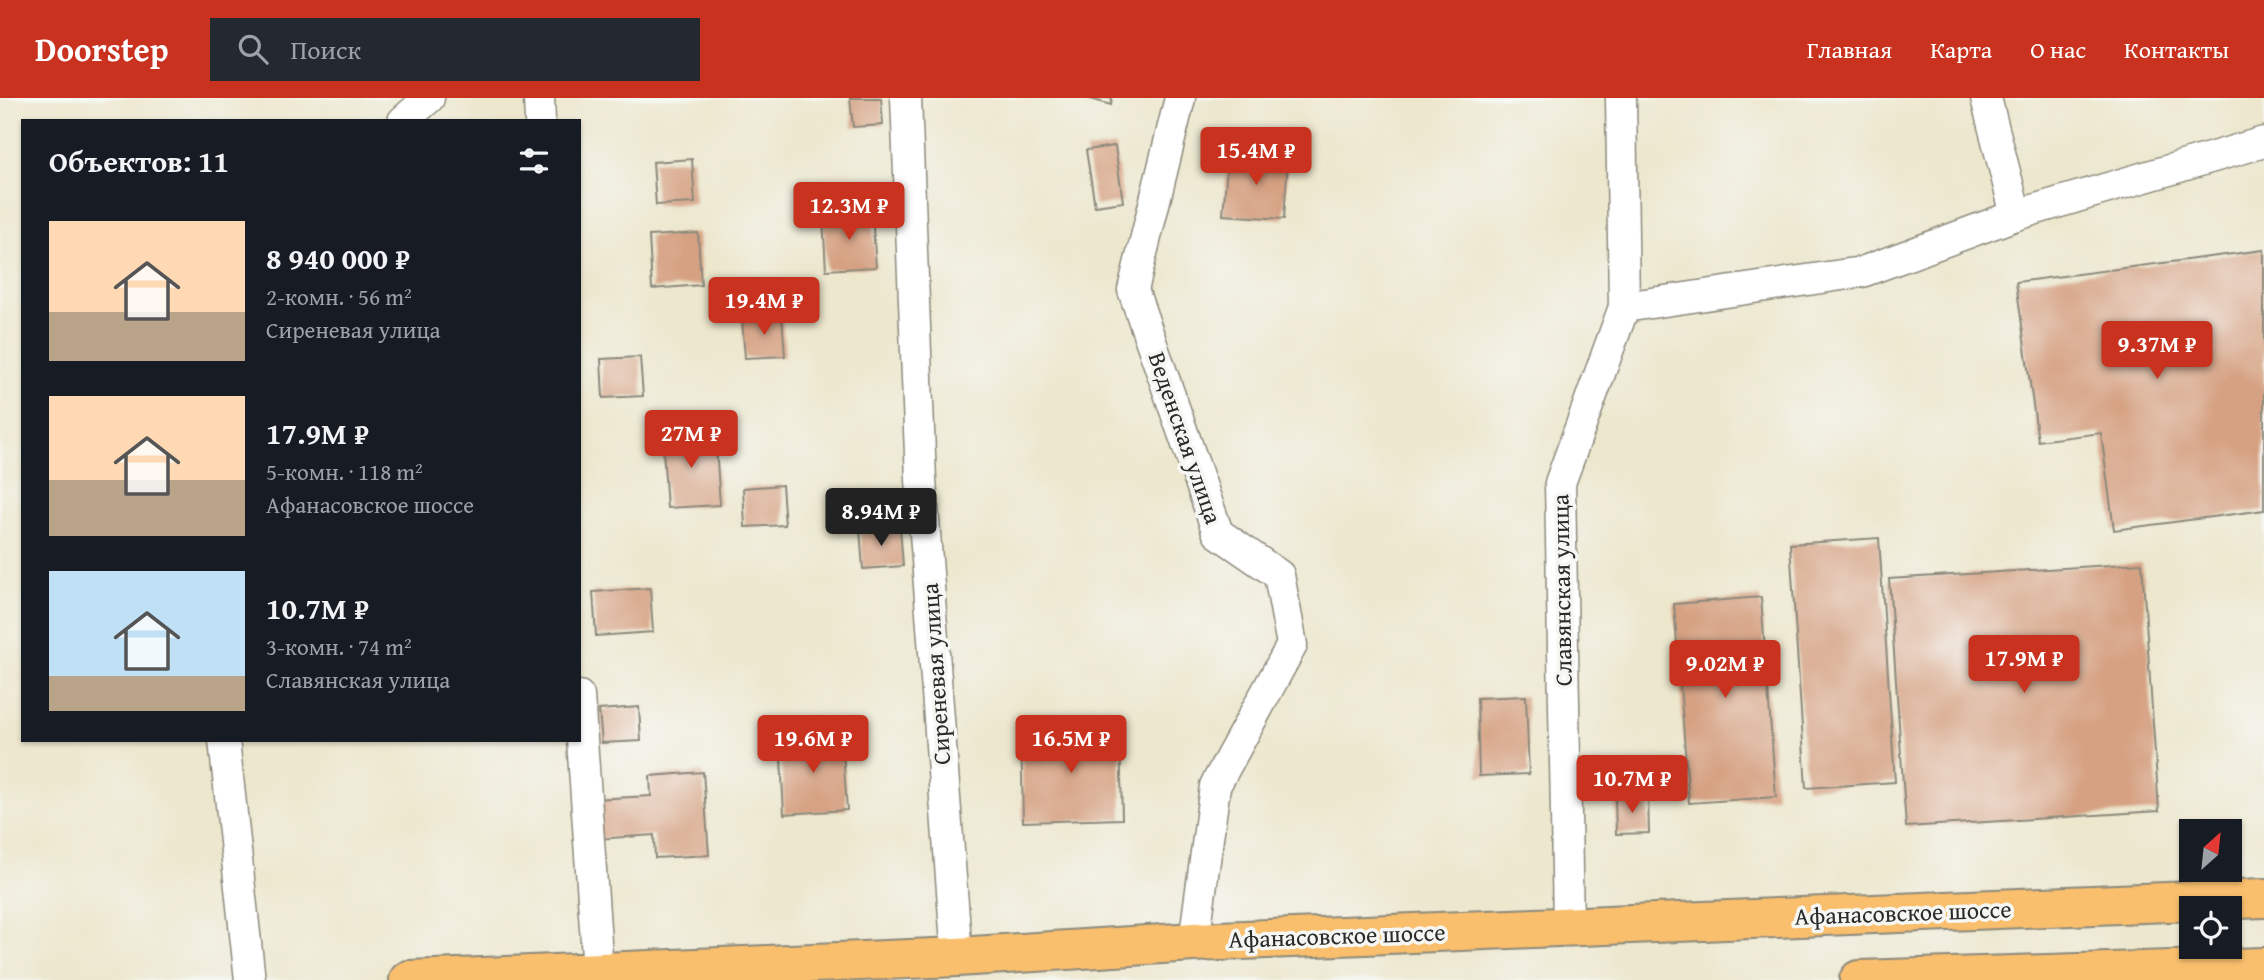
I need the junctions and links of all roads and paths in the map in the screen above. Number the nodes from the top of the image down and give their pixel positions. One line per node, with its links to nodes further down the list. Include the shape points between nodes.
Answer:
1 (429, 98): 7 (street)
2 (539, 98): 8 (street)
3 (906, 98): 17 (street, Сиреневая улица, via 921,480)
4 (1180, 98): 16 (street, Веденская улица, via 1133,290 1218,533 1279,575 1292,645 1215,786)
5 (1621, 98): 11 (street, Славянская улица)
6 (1986, 98): 10 (street)
7 (405, 119)
8 (540, 119)
9 (2264, 142): 10 (street)
10 (2016, 215): 11 (street, via 1862,272)
11 (1624, 307): 15 (street, Славянская улица, via 1560,483)
12 (581, 725): 19 (street)
13 (224, 742): 20 (street)
14 (2264, 898): 15 (main road, Афанасовское шоссе)
15 (1568, 926): 16 (main road, Афанасовское шоссе)
16 (1194, 942): 17 (main road, Афанасовское шоссе)
17 (957, 957): 19 (main road, Афанасовское шоссе)
18 (2264, 967): 22 (main road)
19 (598, 971): 21 (main road, Афанасовское шоссе)
20 (250, 980)
21 (409, 980)
22 (1859, 980)

